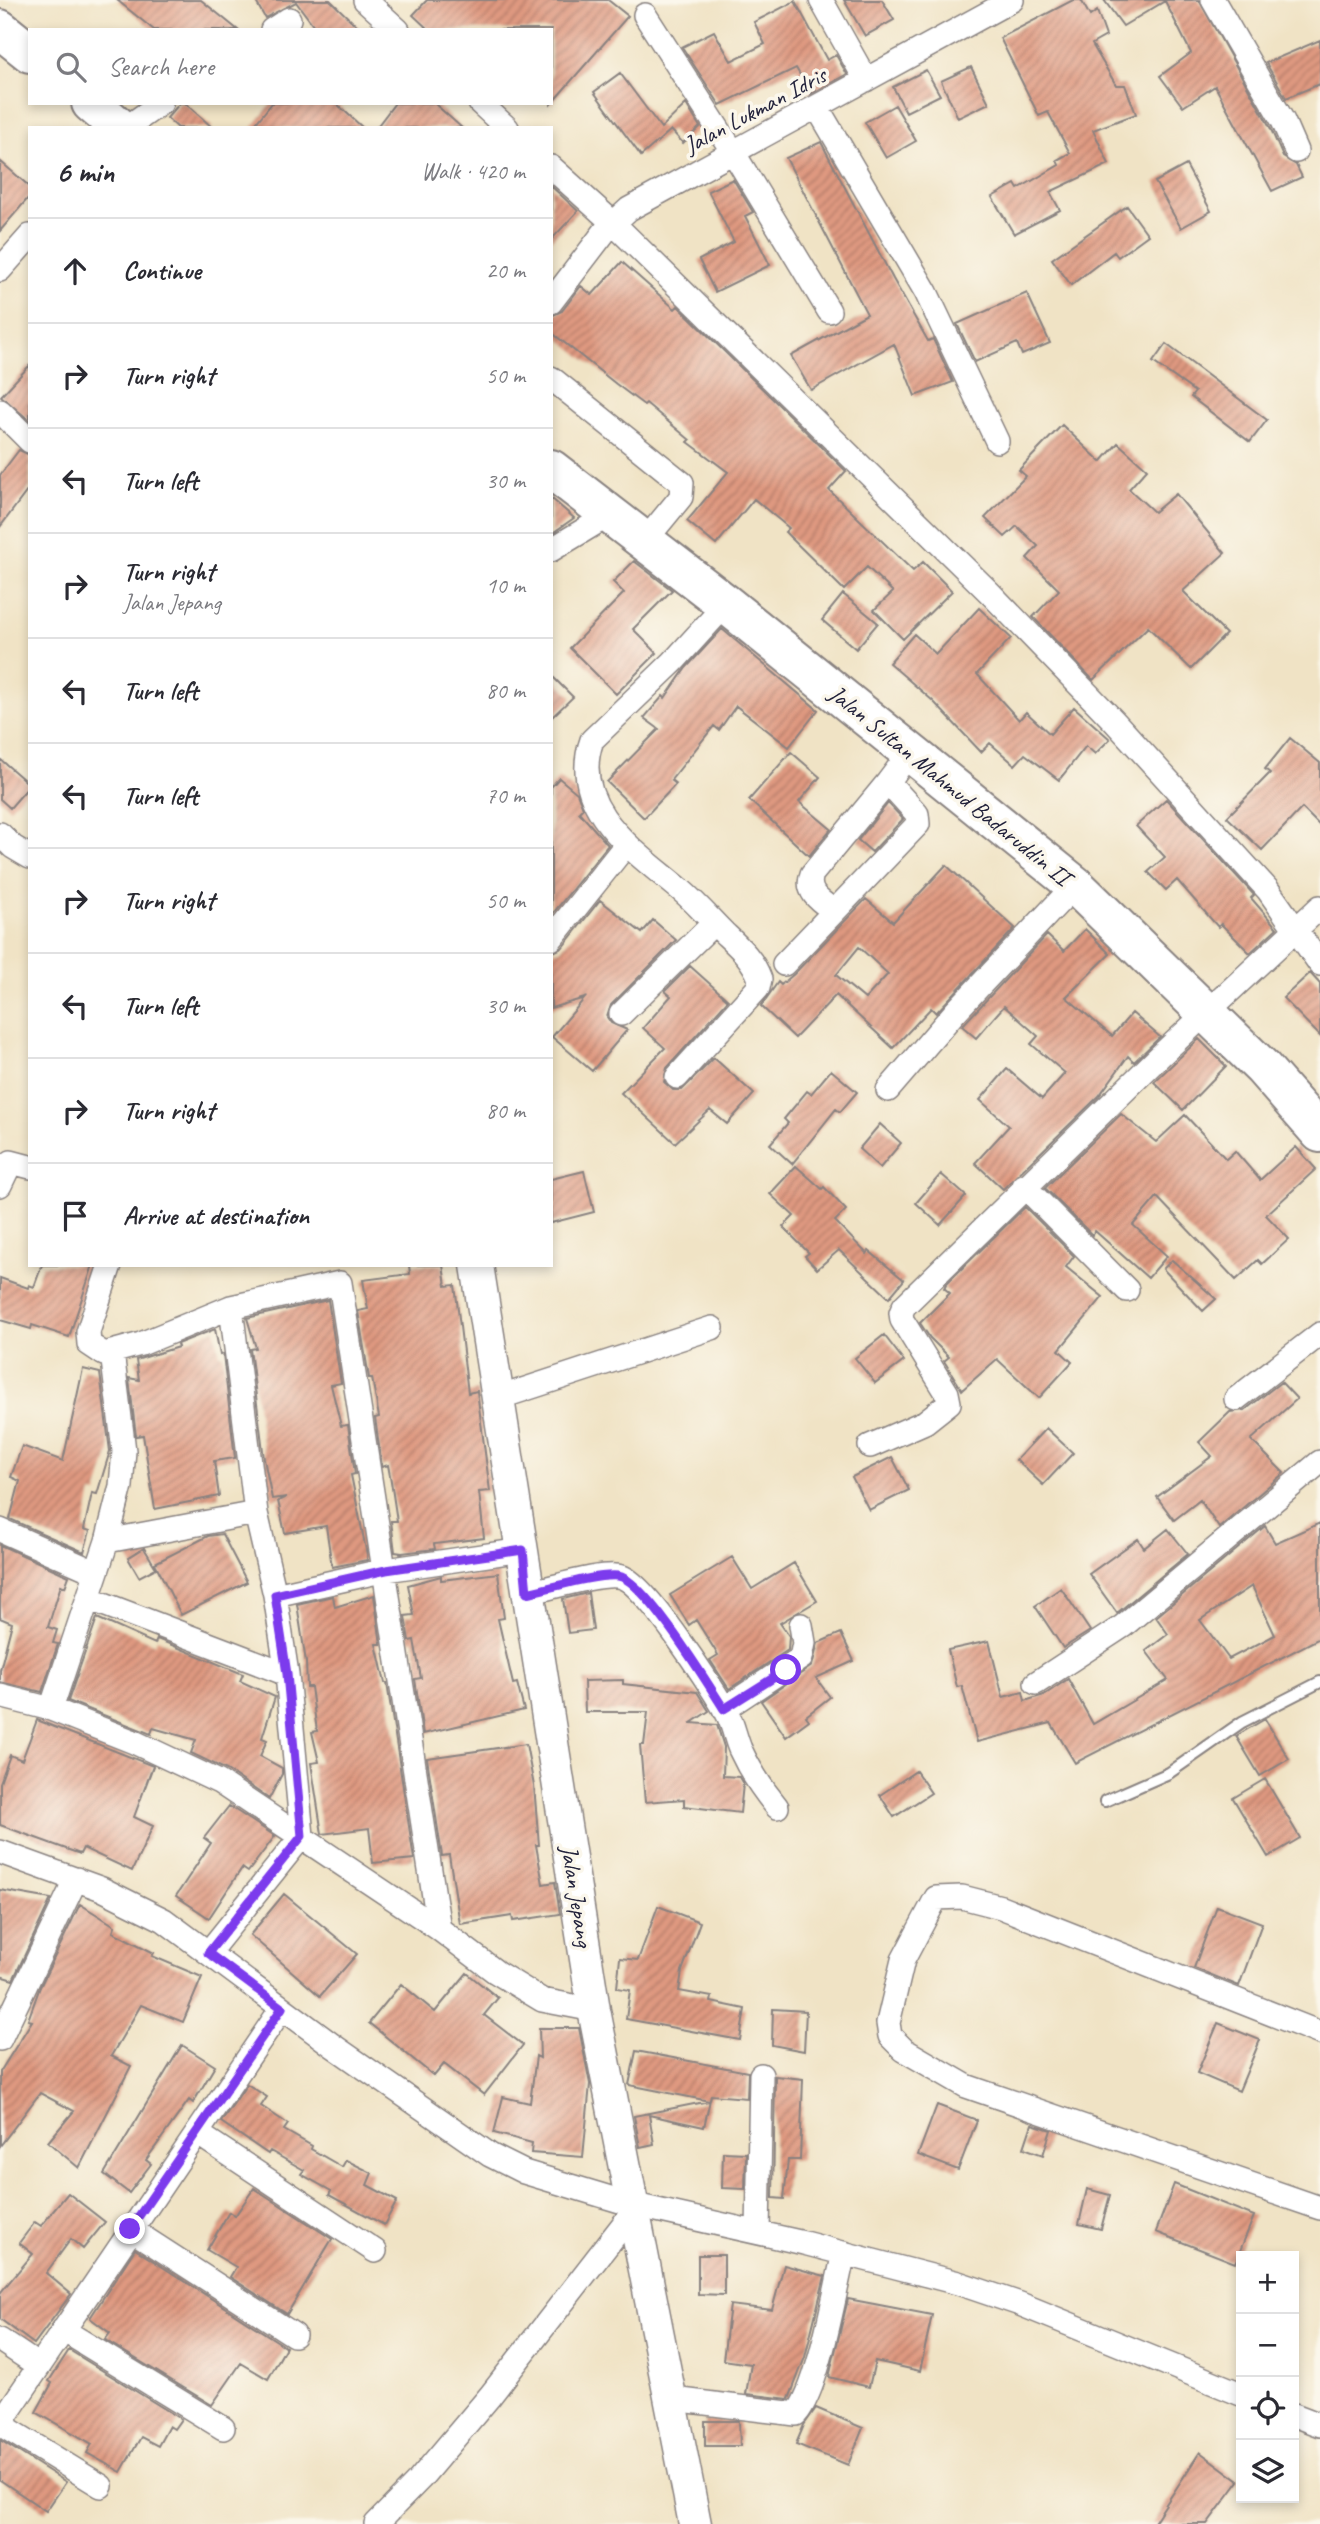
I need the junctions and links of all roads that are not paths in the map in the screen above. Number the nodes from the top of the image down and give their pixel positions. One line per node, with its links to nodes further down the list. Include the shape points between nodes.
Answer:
1 (365, 0): 7 (street)
2 (821, 0): 10 (street)
3 (1012, 0): 5 (street, Jalan Lukman Idris)
4 (1213, 0): 18 (street)
5 (988, 6): 10 (street, Jalan Lukman Idris)
6 (645, 15): 19 (street)
7 (396, 28)
8 (0, 29): 9 (highway)
9 (28, 51)
10 (866, 80): 14 (street, Jalan Lukman Idris)
11 (93, 105): 15 (highway)
12 (158, 105): 16 (street)
13 (482, 105): 17 (street)
14 (817, 107): 19 (street, Jalan Lukman Idris); 29 (street, via 926,292)
15 (118, 126)
16 (129, 126)
17 (505, 126)
18 (1296, 151)
19 (733, 152): 21 (street, Jalan Lukman Idris); 25 (street)
20 (553, 169): 21 (street)
21 (612, 222): 24 (street, Jalan Lukman Idris); 43 (street, via 990,593 1268,890)
22 (28, 238): 23 (street)
23 (0, 270)
24 (553, 299)
25 (829, 311)
26 (553, 380): 32 (street, via 682,484 681,497)
27 (0, 411): 28 (street)
28 (28, 439)
29 (997, 441)
30 (553, 471): 31 (highway, Jalan Sultan Mahmud Badaruddin II)
31 (609, 515): 32 (highway, Jalan Sultan Mahmud Badaruddin II); 33 (street)
32 (644, 542): 34 (highway, Jalan Sultan Mahmud Badaruddin II)
33 (553, 549)
34 (726, 604): 35 (highway, Jalan Sultan Mahmud Badaruddin II); 37 (street, via 592,740 588,758 591,788 602,816)
35 (898, 768): 39 (highway, Jalan Sultan Mahmud Badaruddin II); 41 (street, via 918,824); 41 (street, via 812,874 816,898)
36 (0, 834): 38 (street)
37 (625, 846): 42 (street); 44 (street)
38 (28, 856)
39 (1075, 886): 47 (highway, Jalan Sultan Mahmud Badaruddin II); 50 (street)
40 (1320, 907): 43 (street)
41 (833, 910): 45 (street)
42 (714, 923): 48 (street); 49 (street, via 756,966 758,988)
43 (1295, 932): 46 (street); 47 (street)
44 (553, 936)
45 (784, 964)
46 (1320, 964)
47 (1206, 1013): 51 (highway, Jalan Sultan Mahmud Badaruddin II, via 1264,1068); 54 (street)
48 (621, 1014)
49 (677, 1077)
50 (888, 1090)
51 (1320, 1133)
52 (21, 1165): 53 (street)
53 (0, 1185)
54 (1024, 1186): 57 (street); 64 (street, via 901,1313 947,1393 948,1403 925,1422)
55 (109, 1267): 61 (street, via 88,1332 89,1344 104,1354)
56 (477, 1267): 62 (street, Jalan Jepang)
57 (1127, 1290)
58 (231, 1307): 61 (street); 66 (street); 70 (street, via 340,1283)
59 (712, 1328): 62 (street)
60 (1320, 1334): 63 (street)
61 (113, 1352): 68 (street, via 124,1451 121,1486)
62 (498, 1398): 69 (street, Jalan Jepang)
63 (1236, 1399)
64 (870, 1446)
65 (1320, 1462): 78 (street, via 1122,1626)
66 (256, 1513): 68 (street); 73 (street)
67 (0, 1530): 71 (street)
68 (107, 1541): 71 (street)
69 (523, 1550): 70 (street); 72 (street, Jalan Jepang)
70 (386, 1570): 73 (street); 87 (street)
71 (95, 1572): 74 (street)
72 (527, 1593): 81 (street, via 610,1576 629,1580 681,1643); 90 (street, Jalan Jepang)
73 (275, 1595): 76 (street)
74 (88, 1598): 76 (street); 80 (street)
75 (801, 1625): 81 (street, via 801,1658)
76 (287, 1674): 84 (street)
77 (1320, 1682): 82 (lane, via 1242,1722 1168,1773)
78 (1036, 1683)
79 (0, 1696): 80 (street)
80 (51, 1709): 84 (street, via 219,1782)
81 (724, 1709): 83 (street, via 760,1787)
82 (1105, 1801)
83 (777, 1807)
84 (302, 1836): 87 (street); 88 (street)
85 (0, 1853): 86 (street)
86 (76, 1879): 88 (street, via 164,1920); 92 (street)
87 (439, 1929): 90 (street, via 542,2000)
88 (208, 1953): 89 (street)
89 (282, 2008): 94 (street); 95 (street, via 490,2155 524,2172)
90 (594, 2010): 95 (street, Jalan Jepang)
91 (1320, 2033): 96 (street, via 1001,1908 962,1897 936,1898 903,1960 888,2023 890,2036 904,2050 966,2086)
92 (0, 2039)
93 (761, 2075): 98 (street)
94 (197, 2133): 97 (street); 99 (street)
95 (631, 2208): 98 (street); 106 (street, Jalan Jepang); 112 (street, via 491,2396)
96 (1320, 2208)
97 (130, 2229): 101 (street); 102 (street)
98 (758, 2232): 100 (street)
99 (375, 2251)
100 (844, 2253): 105 (street, via 1007,2300); 106 (street, via 814,2374 796,2414)
101 (63, 2330): 104 (street); 110 (street)
102 (294, 2336)
103 (0, 2340): 104 (street)
104 (39, 2366): 107 (street)
105 (1236, 2392)
106 (673, 2399): 113 (street, Jalan Jepang)
107 (2, 2416): 111 (street, via 8,2429)
108 (1299, 2417): 109 (street)
109 (1320, 2425)
110 (223, 2428)
111 (101, 2486)
112 (376, 2524)
113 (695, 2524)

